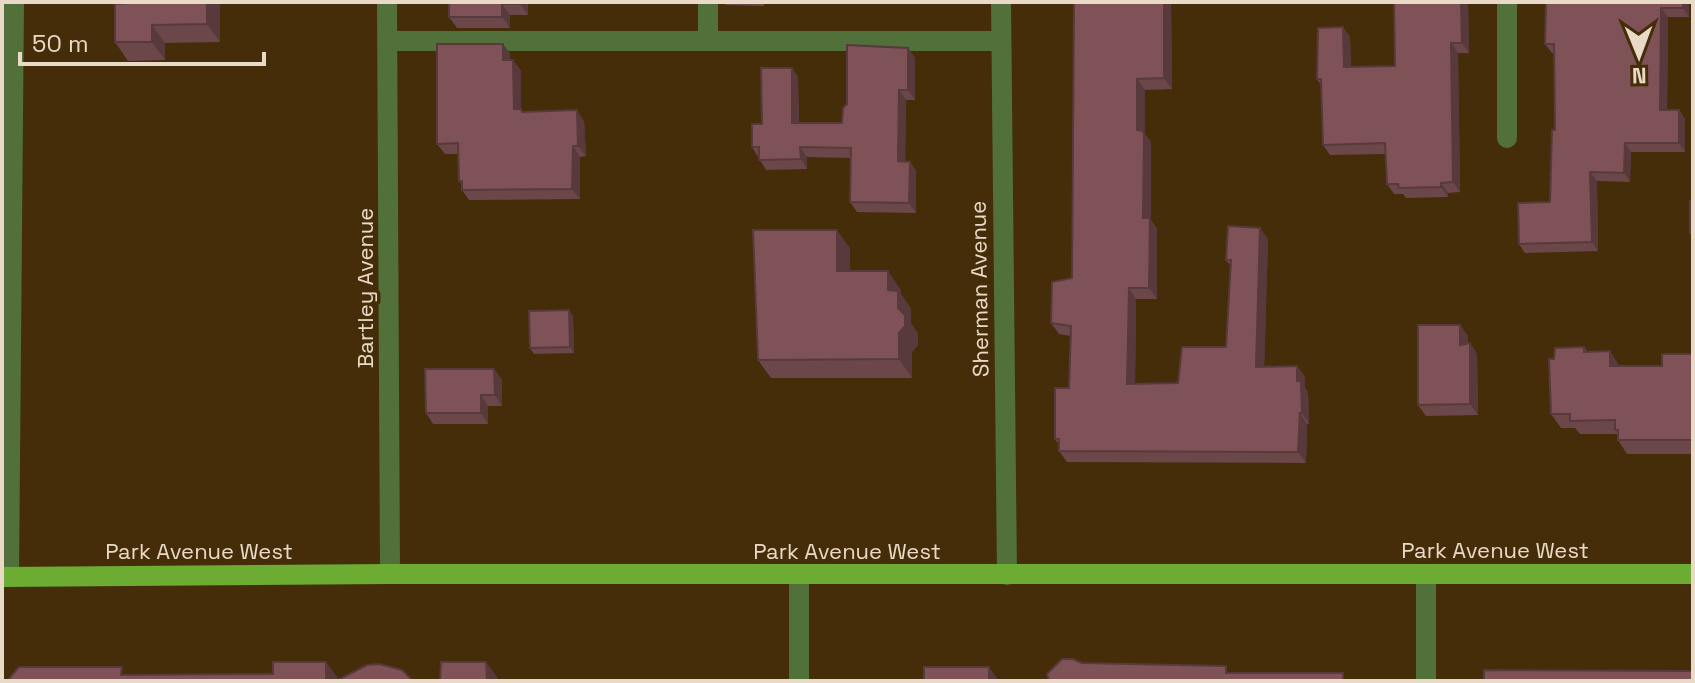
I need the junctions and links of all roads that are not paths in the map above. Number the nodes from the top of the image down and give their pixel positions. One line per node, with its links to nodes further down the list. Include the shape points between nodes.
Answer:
1 (14, 2): 15 (street)
2 (387, 2): 6 (street, Bartley Avenue)
3 (708, 2): 7 (street)
4 (1001, 2): 8 (street, Sherman Avenue)
5 (1507, 2): 9 (street)
6 (387, 41): 7 (street); 10 (street, Bartley Avenue)
7 (708, 41): 8 (street)
8 (1001, 41): 14 (street, Sherman Avenue)
9 (1507, 138)
10 (390, 574): 13 (main road, Park Avenue West); 15 (main road, Park Avenue West)
11 (1426, 574): 12 (main road, Park Avenue West); 14 (main road, Park Avenue West); 17 (street)
12 (1693, 574)
13 (799, 575): 14 (main road, Park Avenue West); 16 (street)
14 (1007, 575)
15 (6, 577)
16 (799, 681)
17 (1426, 681)

